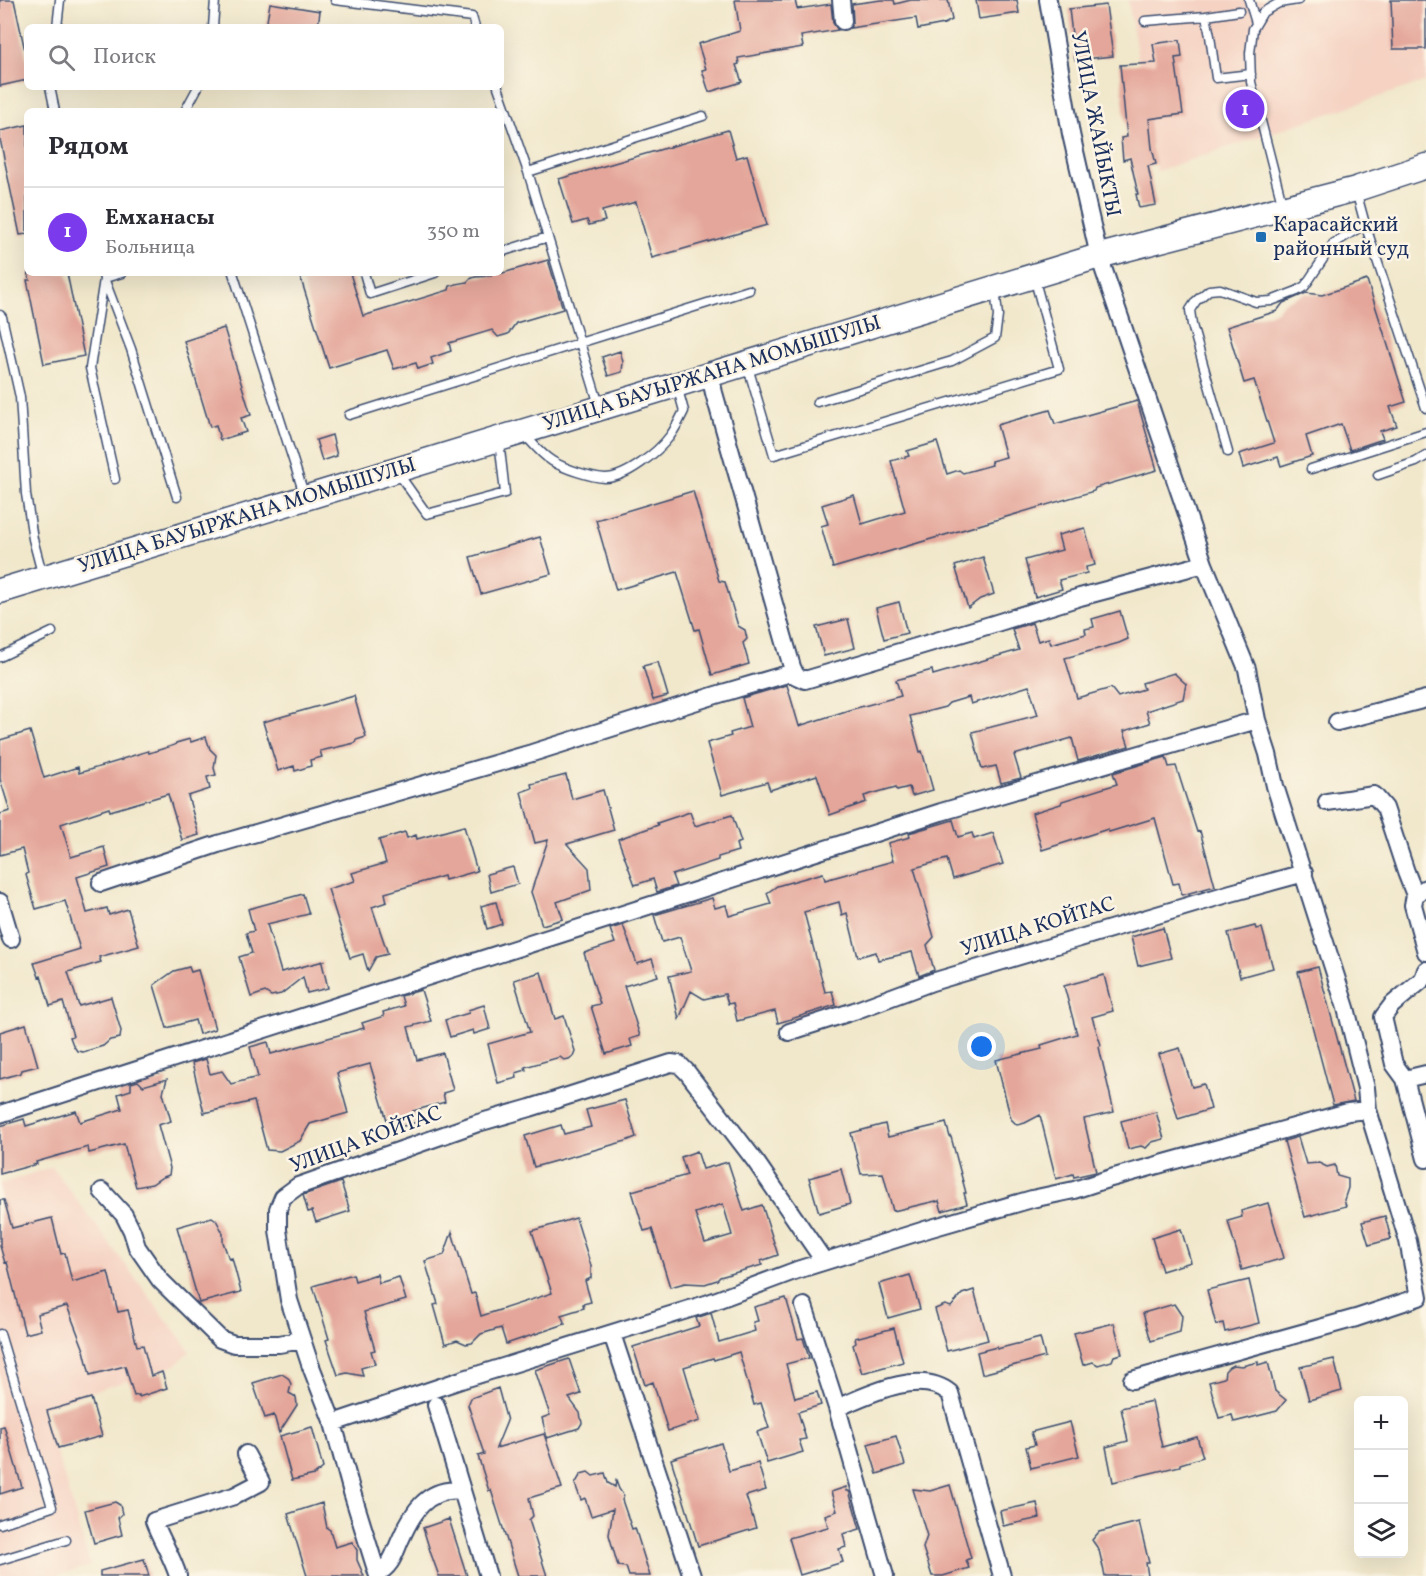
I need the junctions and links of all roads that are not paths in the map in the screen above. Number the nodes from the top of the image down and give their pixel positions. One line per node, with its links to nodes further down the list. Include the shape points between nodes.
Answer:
1 (60, 0): 15 (lane)
2 (216, 0): 16 (lane)
3 (335, 0): 17 (lane, via 472,17)
4 (841, 0): 12 (street)
5 (1048, 0): 32 (street, УЛИЦА ЖАЙЫКТЫ, via 1071,134)
6 (1248, 0): 14 (lane)
7 (1267, 0): 10 (lane)
8 (1298, 0): 10 (lane, via 1279,3)
9 (1239, 11): 11 (lane)
10 (1263, 12): 14 (lane)
11 (1206, 15): 13 (lane); 18 (lane, via 1216,78)
12 (843, 21)
13 (1145, 21)
14 (1256, 23): 18 (lane, via 1250,53)
15 (57, 24)
16 (213, 24)
17 (474, 24)
18 (1251, 74): 28 (lane)
19 (51, 90): 22 (lane)
20 (196, 90): 23 (lane)
21 (499, 90): 26 (lane)
22 (54, 108)
23 (187, 108)
24 (703, 116): 26 (lane)
25 (1426, 166): 27 (street, УЛИЦА БАУЫРЖАНА МОМЫШУЛЫ)
26 (528, 172): 30 (lane)
27 (1356, 189): 28 (street, УЛИЦА БАУЫРЖАНА МОМЫШУЛЫ); 29 (lane)
28 (1283, 208): 32 (street, УЛИЦА БАУЫРЖАНА МОМЫШУЛЫ)
29 (1365, 224): 47 (lane); 52 (lane, via 1333,244 1305,286 1297,291 1256,302 1220,289 1209,290 1190,310)
30 (548, 237): 31 (lane); 42 (lane)
31 (504, 251)
32 (1099, 256): 38 (street, УЛИЦА БАУЫРЖАНА МОМЫШУЛЫ); 60 (street, УЛИЦА ЖАЙЫКТЫ)
33 (105, 276): 57 (lane, via 90,368)
34 (105, 276): 58 (lane)
35 (234, 276): 59 (lane)
36 (365, 276): 37 (lane, via 370,294)
37 (426, 276)
38 (1034, 276): 39 (street, УЛИЦА БАУЫРЖАНА МОМЫШУЛЫ); 43 (lane, via 1059,369 953,402 774,455)
39 (995, 288): 43 (street, УЛИЦА БАУЫРЖАНА МОМЫШУЛЫ); 46 (lane, via 995,338 952,361)
40 (749, 290): 42 (lane)
41 (0, 315): 61 (lane, via 20,397 26,494)
42 (580, 343): 48 (lane); 49 (lane)
43 (747, 363): 44 (street, УЛИЦА БАУЫРЖАНА МОМЫШУЛЫ)
44 (710, 375): 45 (street, УЛИЦА БАУЫРЖАНА МОМЫШУЛЫ); 65 (street)
45 (676, 386): 48 (street, УЛИЦА БАУЫРЖАНА МОМЫШУЛЫ); 51 (lane, via 684,411 670,436 625,473 606,478 579,473)
46 (818, 402)
47 (1426, 408)
48 (600, 409): 51 (street, УЛИЦА БАУЫРЖАНА МОМЫШУЛЫ)
49 (349, 415)
50 (1426, 432): 54 (lane)
51 (510, 435): 55 (street, УЛИЦА БАУЫРЖАНА МОМЫШУЛЫ); 55 (lane, via 505,493 428,514)
52 (1228, 452)
53 (1426, 456): 56 (lane)
54 (1311, 469)
55 (396, 470): 59 (street, УЛИЦА БАУЫРЖАНА МОМЫШУЛЫ)
56 (1378, 475)
57 (116, 479)
58 (177, 497)
59 (305, 498): 61 (street, УЛИЦА БАУЫРЖАНА МОМЫШУЛЫ)
60 (1204, 564): 65 (street, via 805,680); 67 (street, УЛИЦА ЖАЙЫКТЫ, via 1246,669)
61 (44, 578): 62 (street, УЛИЦА БАУЫРЖАНА МОМЫШУЛЫ)
62 (0, 591)
63 (52, 632): 64 (lane)
64 (0, 657)
65 (794, 672): 71 (street)
66 (1426, 699): 68 (street)
67 (1257, 720): 70 (street, УЛИЦА ЖАЙЫКТЫ); 81 (street, via 930,816)
68 (1336, 722)
69 (1327, 802): 72 (street, via 1374,795 1385,808 1406,872)
70 (1304, 873): 77 (street, УЛИЦА КОЙТАС, via 932,982); 80 (street, УЛИЦА ЖАЙЫКТЫ, via 1346,1008)
71 (100, 883)
72 (1421, 891): 75 (street, via 1413,905)
73 (0, 902): 74 (street)
74 (11, 939)
75 (1426, 952)
76 (1426, 970): 79 (street, via 1423,979 1383,1017 1394,1065)
77 (789, 1032)
78 (1426, 1074): 79 (street)
79 (1405, 1079): 82 (street)
80 (1368, 1110): 84 (street, via 1348,1112); 89 (street, УЛИЦА ЖАЙЫКТЫ, via 1408,1241 1419,1297)
81 (0, 1114)
82 (1426, 1159)
83 (102, 1191): 88 (street, via 124,1215 137,1247 160,1280 220,1339 234,1344)
84 (824, 1261): 87 (street); 88 (street, УЛИЦА КОЙТАС, via 756,1162 687,1072 679,1064 671,1063 478,1122 298,1186 283,1197 278,1209 278,1230 289,1300)
85 (804, 1306): 91 (street)
86 (0, 1334): 95 (lane, via 52,1507)
87 (612, 1334): 92 (street); 101 (street)
88 (302, 1340): 92 (street, УЛИЦА КОЙТАС)
89 (1131, 1380)
90 (436, 1406): 94 (street)
91 (837, 1407): 102 (street); 103 (street, via 895,1385 938,1385 950,1393)
92 (333, 1423): 98 (street)
93 (246, 1454): 99 (street, via 261,1482 234,1496 154,1521)
94 (462, 1491): 98 (street, via 441,1491 426,1499 414,1512 385,1570); 100 (street)
95 (0, 1524)
96 (66, 1540): 97 (lane)
97 (0, 1560)
98 (378, 1573)
99 (178, 1576)
100 (488, 1576)
101 (692, 1576)
102 (885, 1576)
103 (1002, 1576)

